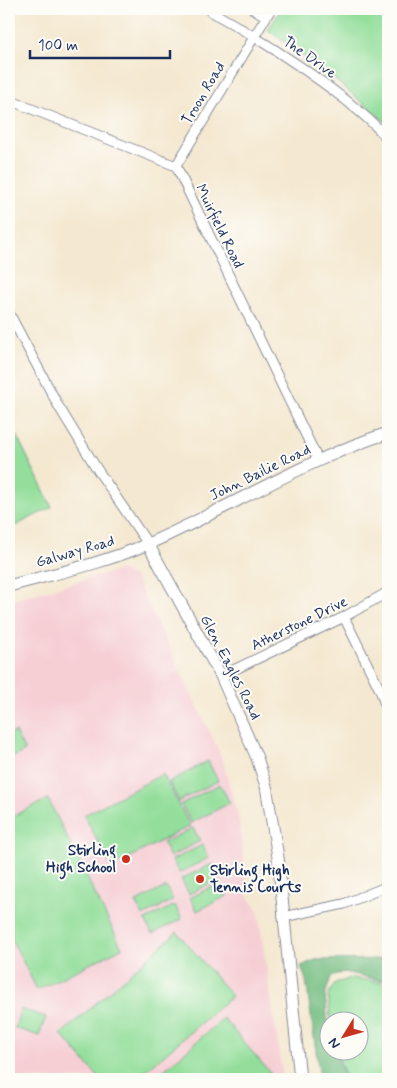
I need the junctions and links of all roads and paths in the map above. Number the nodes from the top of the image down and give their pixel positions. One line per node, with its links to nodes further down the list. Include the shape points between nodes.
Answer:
1 (207, 9): 4 (street, The Drive)
2 (253, 9): 3 (street)
3 (268, 12): 4 (street, Troon Road)
4 (255, 36): 6 (street, The Drive, via 331,89 368,118); 7 (street, Troon Road)
5 (9, 100): 7 (street)
6 (388, 140)
7 (176, 166): 10 (street, Muirfield Road)
8 (9, 313): 11 (street, Glen Eagles Road, via 59,407)
9 (388, 433): 10 (street, John Bailie Road, via 347,446)
10 (318, 460): 11 (street, John Bailie Road)
11 (148, 544): 12 (street, Galway Road, via 105,560); 15 (street, Glen Eagles Road)
12 (9, 586)
13 (388, 592): 14 (street, Atherstone Drive)
14 (344, 617): 15 (street, Atherstone Drive); 16 (street)
15 (222, 676): 18 (street, Glen Eagles Road, via 266,786 278,857)
16 (388, 712)
17 (388, 886): 18 (street, via 344,904)
18 (283, 917): 19 (street, Glen Eagles Road)
19 (300, 1079)

